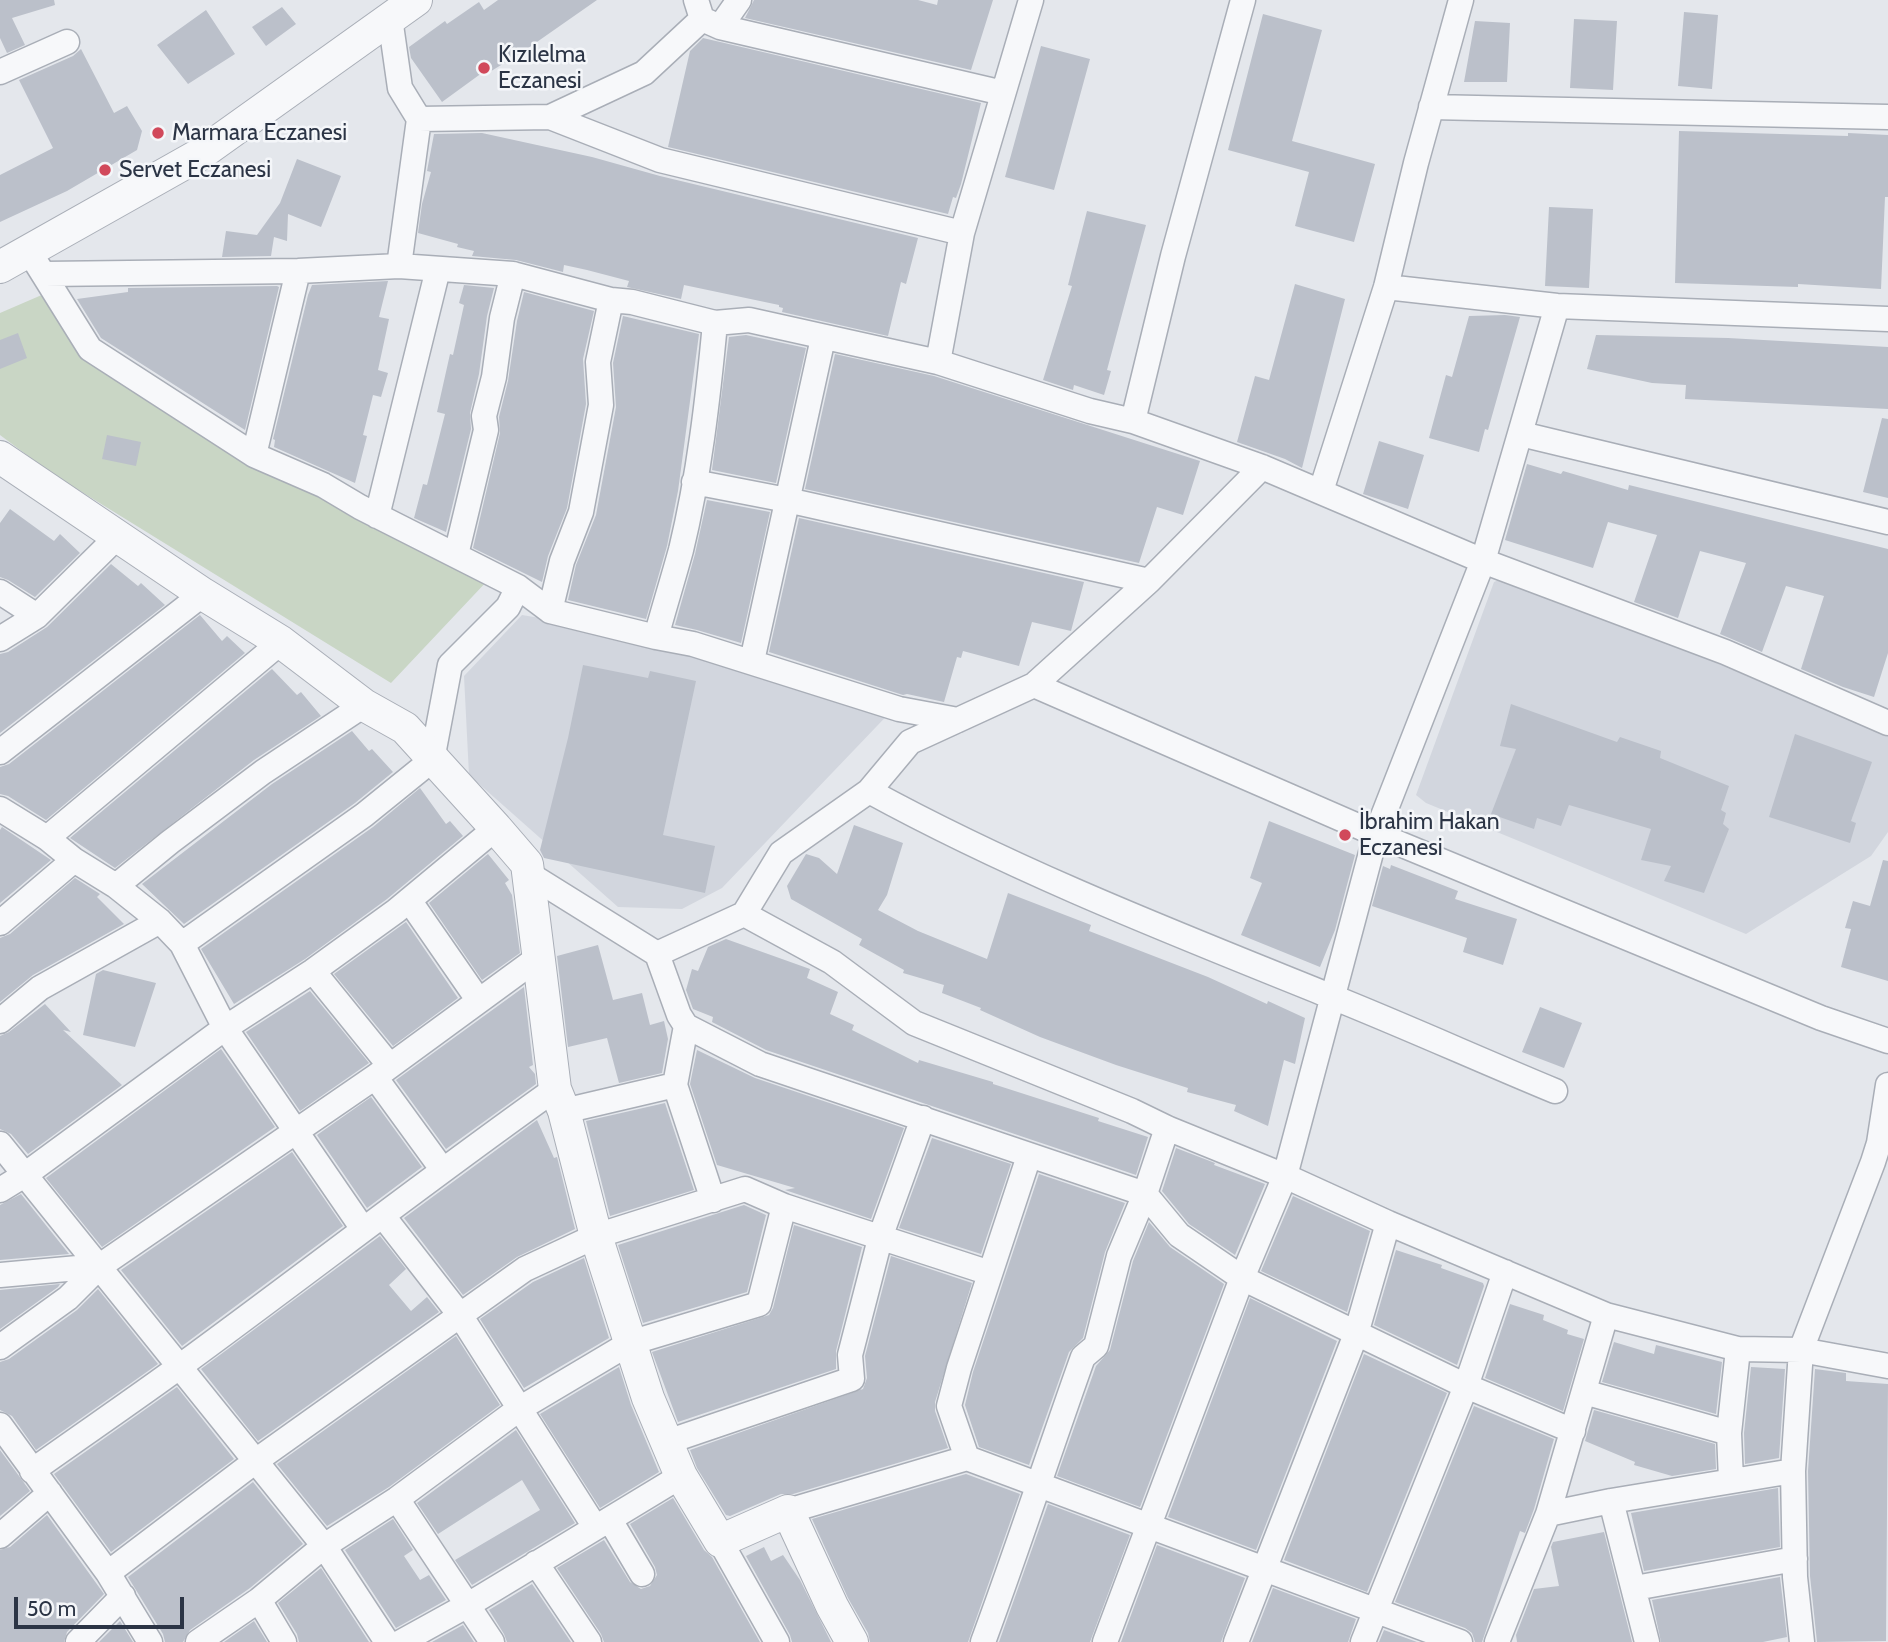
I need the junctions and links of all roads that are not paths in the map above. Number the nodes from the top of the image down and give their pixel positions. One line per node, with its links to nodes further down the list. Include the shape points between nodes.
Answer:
1 (416, 0): 7 (street)
2 (739, 0): 6 (street)
3 (1031, 0): 10 (street)
4 (1243, 0): 29 (street, via 1172,256)
5 (1461, 0): 11 (street)
6 (706, 15): 10 (street); 12 (street, via 644,73)
7 (390, 19): 14 (street, via 400,88); 16 (street)
8 (67, 42): 9 (street)
9 (0, 72)
10 (1003, 93): 15 (street)
11 (1432, 107): 13 (street); 22 (street)
12 (550, 117): 14 (street); 15 (street, via 660,160)
13 (1888, 117)
14 (419, 119): 17 (street)
15 (962, 233): 28 (street)
16 (37, 263): 18 (street); 20 (street); 31 (street, via 90,349)
17 (398, 266): 19 (street); 20 (street)
18 (0, 267)
19 (438, 269): 21 (street); 37 (street)
20 (298, 271): 31 (street)
21 (513, 274): 23 (street); 40 (street, via 484,416 486,430)
22 (1386, 287): 24 (street); 35 (street)
23 (611, 300): 26 (street); 46 (street, via 598,362 601,405 581,512)
24 (1557, 306): 25 (street); 30 (street)
25 (1888, 319)
26 (715, 323): 27 (street, via 749,320); 34 (street)
27 (822, 338): 28 (street); 36 (street)
28 (938, 362): 29 (street)
29 (1133, 421): 33 (street)
30 (1521, 435): 38 (street); 41 (street)
31 (254, 455): 37 (street, via 323,485)
32 (0, 457): 39 (street)
33 (1262, 467): 35 (street); 42 (street)
34 (694, 482): 36 (street); 48 (street, via 681,550)
35 (1321, 491): 41 (street)
36 (788, 500): 42 (street); 51 (street)
37 (377, 516): 40 (street)
38 (1888, 522)
39 (117, 537): 45 (street); 47 (street)
40 (456, 555): 43 (street)
41 (1483, 561): 55 (street, via 1725,652); 61 (street)
42 (1149, 581): 52 (street)
43 (519, 587): 46 (street); 57 (street, via 508,607 450,665)
44 (0, 592): 47 (street)
45 (203, 594): 50 (street); 56 (street)
46 (550, 611): 48 (street)
47 (37, 616): 49 (street)
48 (656, 637): 51 (street)
49 (0, 639)
50 (282, 642): 53 (street); 62 (street)
51 (752, 661): 54 (street, via 900,709)
52 (1034, 685): 54 (street); 61 (street)
53 (364, 705): 57 (street, via 404,728); 65 (street, via 263,772)
54 (958, 720): 58 (street, via 910,742)
55 (1888, 723)
56 (0, 752)
57 (432, 760): 60 (street); 70 (street)
58 (869, 791): 67 (street, via 781,853); 74 (street, via 942,830 1177,936)
59 (0, 809): 62 (street)
60 (496, 828): 64 (street, via 527,864); 66 (street)
61 (1376, 834): 74 (street); 79 (street, via 1808,1013)
62 (47, 838): 63 (street)
63 (74, 860): 65 (street); 69 (street)
64 (527, 873): 71 (street); 72 (street)
65 (116, 886): 68 (street)
66 (409, 900): 73 (street); 75 (street)
67 (744, 914): 71 (street); 86 (street, via 832,962 914,1023)
68 (160, 921): 70 (street); 76 (street, via 40,988)
69 (0, 923)
70 (182, 944): 78 (street)
71 (657, 954): 77 (street)
72 (540, 957): 75 (street); 84 (street)
73 (313, 971): 78 (street); 80 (street)
74 (1332, 997): 83 (street); 93 (street)
75 (479, 1001): 80 (street)
76 (0, 1021)
77 (686, 1026): 81 (street); 85 (street, via 760,1064)
78 (225, 1028): 87 (street); 92 (street)
79 (1888, 1041)
80 (382, 1071): 87 (street); 91 (street)
81 (675, 1085): 84 (street); 96 (street)
82 (1888, 1086): 90 (street)
83 (1555, 1091)
84 (559, 1100): 91 (street); 101 (street)
85 (923, 1118): 89 (street); 100 (street)
86 (1167, 1128): 93 (street); 95 (street)
87 (295, 1130): 98 (street); 102 (street)
88 (0, 1144): 92 (street)
89 (1030, 1156): 95 (street); 104 (street)
90 (1880, 1162): 113 (street)
91 (442, 1169): 98 (street)
92 (26, 1174): 94 (street); 102 (street)
93 (1285, 1176): 99 (street); 106 (street)
94 (0, 1190)
95 (1145, 1194): 106 (street, via 1179,1235); 129 (street, via 1119,1256 1096,1346 1083,1357)
96 (713, 1200): 97 (street, via 745,1189); 101 (street)
97 (784, 1206): 100 (street); 110 (street, via 759,1304)
98 (373, 1223): 107 (street); 115 (street)
99 (1388, 1223): 103 (street); 109 (street)
100 (881, 1235): 104 (street); 122 (street, via 850,1355 852,1379)
101 (596, 1236): 107 (street, via 525,1269); 110 (street)
102 (100, 1266): 105 (street); 111 (street, via 68,1298); 115 (street)
103 (1505, 1272): 108 (street); 116 (street)
104 (990, 1273): 123 (street, via 949,1406)
105 (0, 1275)
106 (1242, 1278): 109 (street); 136 (street)
107 (460, 1315): 118 (street); 124 (street)
108 (1606, 1315): 112 (street); 117 (street)
109 (1356, 1334): 116 (street); 142 (street)
110 (631, 1343): 118 (street); 122 (street)
111 (0, 1347)
112 (1738, 1349): 113 (street); 121 (street)
113 (1801, 1350): 114 (street); 126 (street)
114 (1888, 1366)
115 (179, 1367): 124 (street); 125 (street)
116 (1466, 1387): 120 (street); 149 (street)
117 (1584, 1392): 120 (street); 121 (street)
118 (519, 1409): 131 (street); 135 (street)
119 (0, 1425): 125 (street)
120 (1573, 1431): 134 (street)
121 (1729, 1433): 128 (street)
122 (667, 1442): 127 (street)
123 (967, 1458): 129 (street); 133 (street)
124 (257, 1460): 139 (street); 143 (street)
125 (32, 1471): 130 (street)
126 (1793, 1471): 128 (street); 140 (street)
127 (681, 1476): 135 (street); 138 (street)
128 (1731, 1480): 132 (street)
129 (1037, 1485): 136 (street); 160 (street)
130 (50, 1493): 137 (street); 143 (street)
131 (397, 1499): 139 (street); 148 (street)
132 (1611, 1501): 134 (street); 145 (street)
133 (788, 1511): 138 (street); 159 (street)
134 (1548, 1514): 165 (street)
135 (602, 1523): 141 (street); 144 (street)
136 (1147, 1527): 142 (street); 161 (street)
137 (0, 1536)
138 (720, 1541): 158 (street)
139 (324, 1546): 147 (street); 154 (street)
140 (1795, 1559): 145 (street); 167 (street)
141 (536, 1563): 148 (street); 157 (street)
142 (1265, 1570): 149 (street); 162 (street)
143 (108, 1573): 146 (street)
144 (642, 1574)
145 (1635, 1588): 166 (street)
146 (122, 1596): 150 (street); 151 (street)
147 (259, 1600): 152 (street); 153 (street)
148 (468, 1605): 155 (street); 156 (street)
149 (1375, 1611): 163 (street); 164 (street)
150 (78, 1642)
151 (150, 1642)
152 (198, 1642)
153 (284, 1642)
154 (387, 1642)
155 (401, 1642)
156 (492, 1642)
157 (589, 1642)
158 (777, 1642)
159 (852, 1642)
160 (983, 1642)
161 (1105, 1642)
162 (1236, 1642)
163 (1363, 1642)
164 (1460, 1642)
165 (1497, 1642)
166 (1647, 1642)
167 (1802, 1642)

